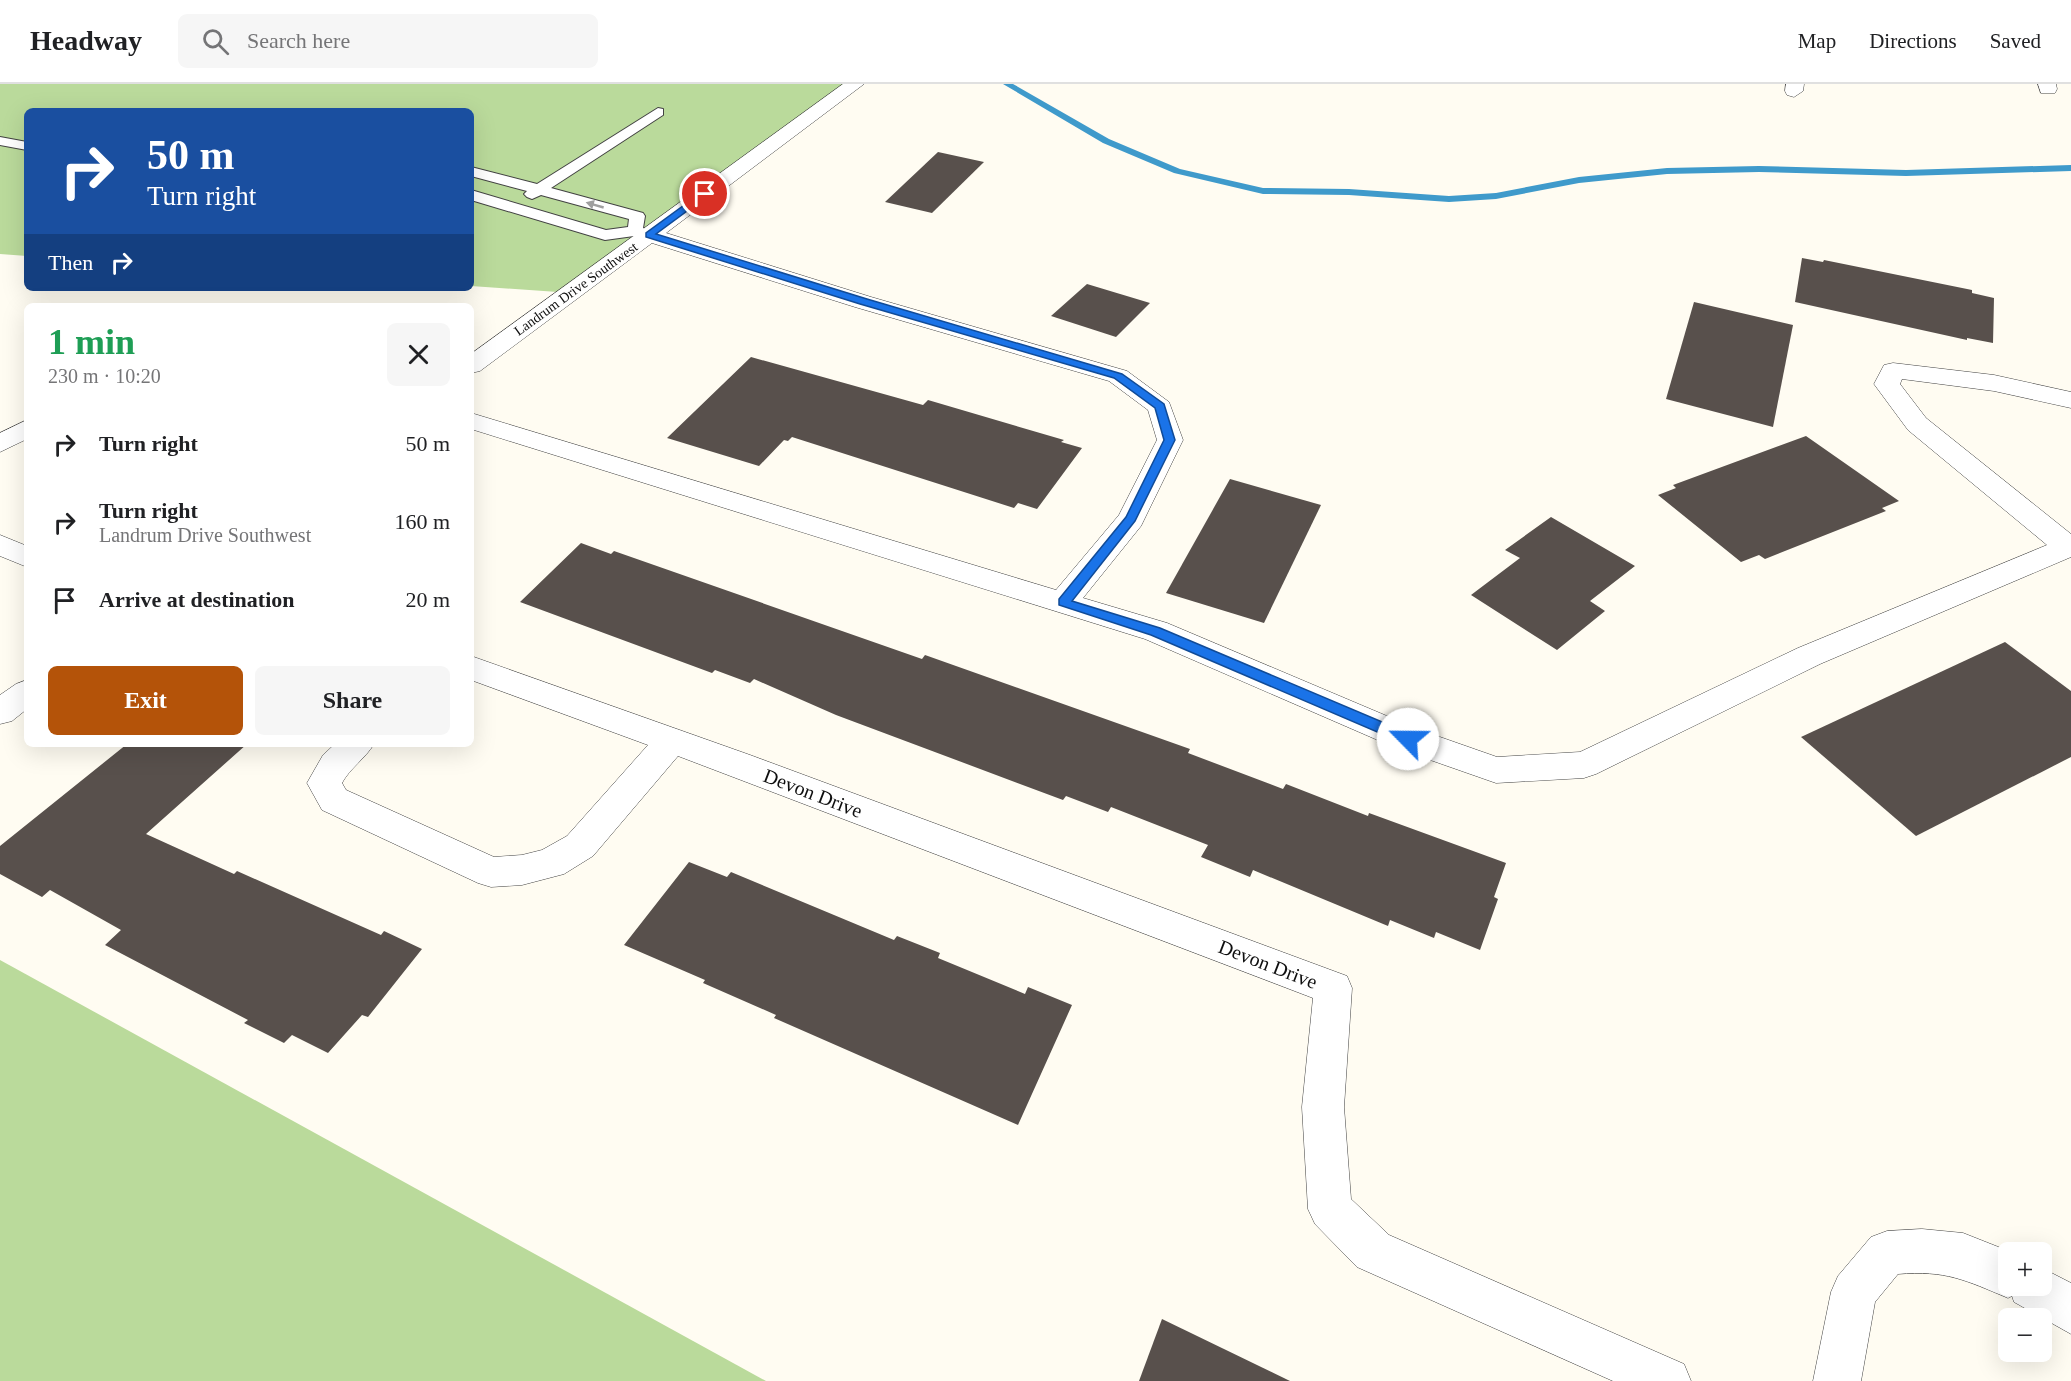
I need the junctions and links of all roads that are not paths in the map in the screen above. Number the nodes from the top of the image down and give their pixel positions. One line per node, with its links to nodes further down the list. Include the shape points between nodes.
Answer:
1 (855, 84): 9 (street, Landrum Drive Southwest)
2 (658, 112): 6 (lane)
3 (0, 141): 4 (lane)
4 (24, 145)
5 (474, 172): 6 (lane)
6 (539, 189): 8 (lane); 9 (lane, one-way to 6, via 637,216)
7 (474, 196): 8 (lane)
8 (511, 207): 9 (lane, via 605,235)
9 (642, 233): 10 (street, Landrum Drive Southwest); 18 (street, via 1118,376 1160,406 1170,440 1131,519)
10 (474, 364)
11 (2071, 400): 16 (street, via 1994,383 1893,370 1887,384 1917,424)
12 (474, 422): 18 (street)
13 (24, 430): 14 (street)
14 (0, 444)
15 (0, 545): 17 (street)
16 (2070, 546): 18 (street, via 1809,656 1584,765 1496,770 1408,739 1156,631)
17 (24, 556)
18 (1063, 602)
19 (474, 669): 22 (street, Devon Drive)
20 (24, 694): 21 (street)
21 (0, 712)
22 (671, 741): 23 (street, via 580,846 551,863 491,872 334,800 324,783 335,764); 27 (street, Devon Drive, via 1333,988 1323,1107 1330,1209 1373,1251)
23 (354, 747)
24 (1998, 1270): 28 (street, via 1974,1257 1930,1249 1887,1253 1854,1292)
25 (2049, 1296): 26 (street)
26 (2071, 1311)
27 (1667, 1381)
28 (1837, 1381)

